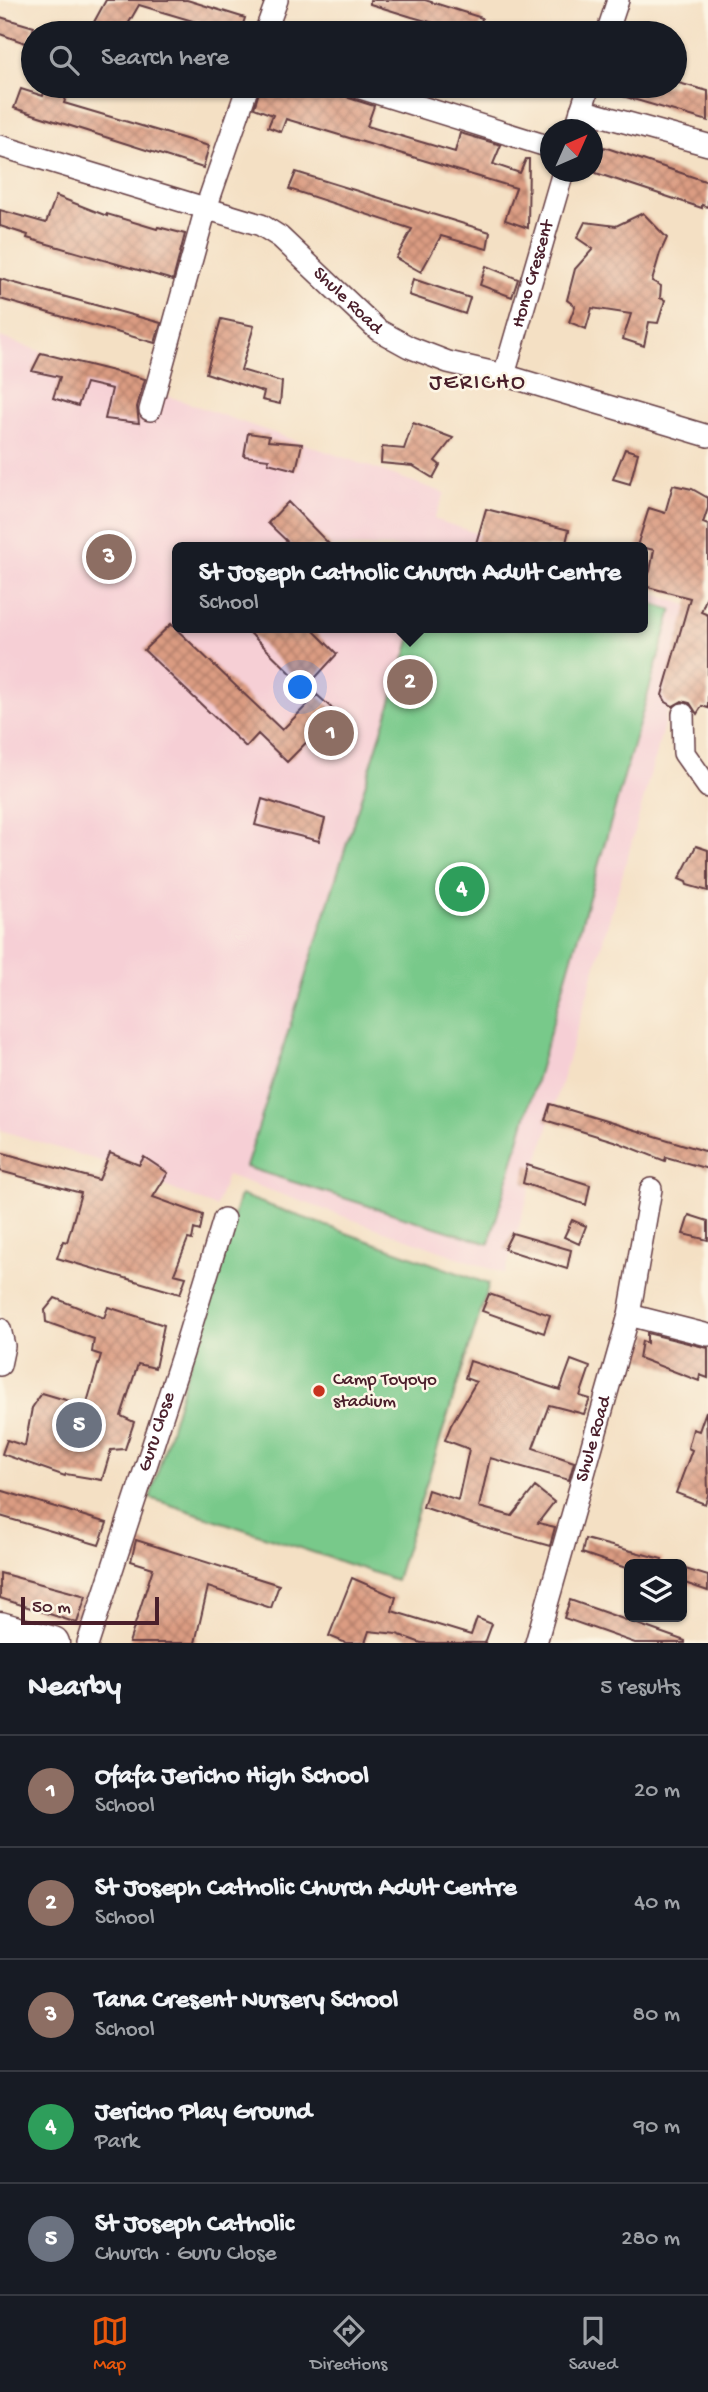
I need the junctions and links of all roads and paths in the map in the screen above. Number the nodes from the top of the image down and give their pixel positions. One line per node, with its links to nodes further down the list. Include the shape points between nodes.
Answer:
1 (277, 0): 3 (street)
2 (618, 0): 4 (street)
3 (269, 21)
4 (611, 21)
5 (244, 98): 14 (street)
6 (392, 98): 10 (street)
7 (585, 98): 8 (street)
8 (578, 119)
9 (603, 125): 11 (street)
10 (540, 145)
11 (708, 145)
12 (0, 146): 14 (street, Shule Road)
13 (560, 182): 15 (street, Hono Crescent)
14 (206, 208): 15 (street, Shule Road, via 261,225 281,237 378,330 448,362); 16 (street)
15 (504, 375): 17 (street, Shule Road)
16 (150, 410)
17 (708, 436)
18 (682, 715): 19 (street, via 684,753)
19 (708, 787)
20 (651, 1189): 22 (street, Shule Road)
21 (224, 1219): 28 (street, Guru Close)
22 (629, 1315): 24 (street); 29 (street, Shule Road)
23 (0, 1329): 25 (street, via 4,1346)
24 (708, 1335)
25 (0, 1365)
26 (0, 1628): 27 (street)
27 (53, 1643)
28 (88, 1643)
29 (536, 1643)

